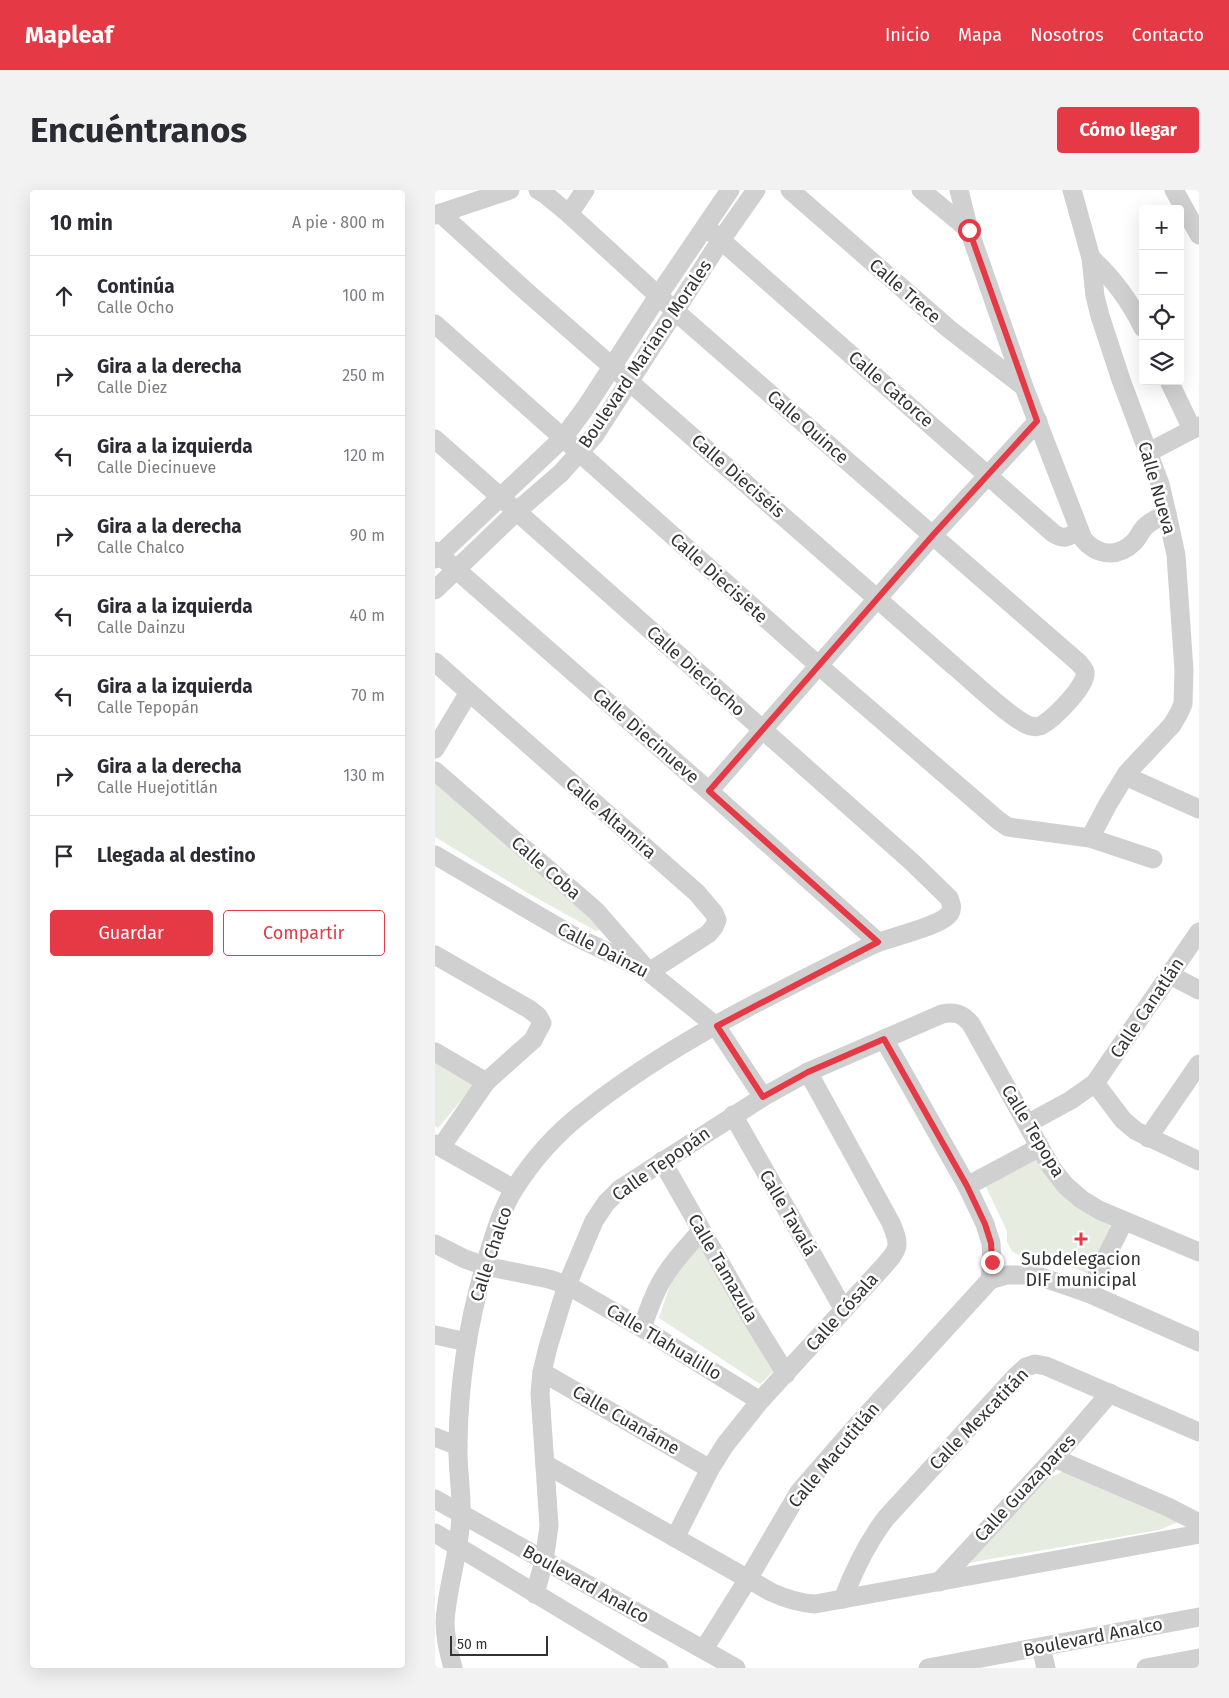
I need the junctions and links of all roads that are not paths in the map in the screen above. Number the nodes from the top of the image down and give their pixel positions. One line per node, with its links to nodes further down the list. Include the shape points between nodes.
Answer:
1 (510, 190): 11 (street)
2 (538, 190): 12 (street, Calle Quince)
3 (585, 190): 12 (street)
4 (730, 190): 13 (street, Boulevard Mariano Morales)
5 (756, 190): 16 (street, Boulevard Mariano Morales)
6 (790, 190): 25 (street, Calle Trece, via 949,329)
7 (921, 190): 14 (street)
8 (959, 190): 14 (street)
9 (1072, 190): 17 (street, Calle Nueva)
10 (1174, 190): 15 (street)
11 (438, 214): 22 (street, Calle Dieciséis)
12 (569, 214): 18 (street, Calle Quince)
13 (706, 227): 16 (street, Calle Catorce); 18 (street, Boulevard Mariano Morales)
14 (969, 230): 25 (street)
15 (1198, 231)
16 (721, 240): 19 (street, Boulevard Mariano Morales); 32 (street, Calle Catorce)
17 (1091, 258): 20 (street, via 1120,289); 30 (street, Calle Nueva, via 1100,316)
18 (658, 296): 19 (street, Calle Quince); 22 (street, Boulevard Mariano Morales)
19 (675, 311): 23 (street, Boulevard Mariano Morales); 37 (street, Calle Quince)
20 (1139, 321)
21 (435, 324): 28 (street, Calle Diecisiete)
22 (613, 367): 23 (street, Calle Dieciséis); 28 (street, Boulevard Mariano Morales)
23 (630, 382): 31 (street, Boulevard Mariano Morales); 41 (street, Calle Dieciséis)
24 (1171, 385): 27 (street)
25 (1024, 387): 26 (street)
26 (1037, 421): 32 (street); 36 (street)
27 (1195, 428): 30 (street)
28 (563, 438): 31 (street, Calle Diecisiete); 33 (street, Boulevard Mariano Morales)
29 (435, 440): 33 (street, Calle Dieciocho)
30 (1149, 452): 35 (street, Calle Nueva)
31 (579, 454): 34 (street, Boulevard Mariano Morales); 43 (street, Calle Diecisiete)
32 (988, 476): 36 (street, Calle Catorce, via 1057,536 1069,538); 37 (street)
33 (501, 498): 34 (street, Calle Dieciocho); 38 (street, Boulevard Mariano Morales)
34 (517, 512): 39 (street, Boulevard Mariano Morales); 47 (street, Calle Dieciocho)
35 (1167, 514): 36 (street, via 1147,525 1131,545 1114,553 1092,549); 45 (street, Calle Nueva, via 1176,555 1184,670)
36 (1078, 530)
37 (933, 535): 41 (street); 46 (street, Calle Quince, via 1085,671 1081,688)
38 (436, 555): 39 (street, Calle Diecinueve)
39 (455, 570): 40 (street, Boulevard Mariano Morales); 51 (street, Calle Diecinueve)
40 (435, 590)
41 (877, 598): 43 (street); 46 (street, Calle Dieciséis, via 1014,716 1029,726)
42 (435, 662): 44 (street, Calle Altamira)
43 (818, 665): 47 (street); 53 (street, Calle Diecisiete, via 1008,827)
44 (469, 692): 48 (street); 60 (street, Calle Altamira, via 697,894 714,913 717,920 714,928)
45 (1191, 706): 50 (street, Calle Nueva)
46 (1042, 725)
47 (763, 730): 51 (street); 56 (street, Calle Dieciocho, via 940,887)
48 (435, 749)
49 (435, 771): 60 (street, Calle Coba, via 596,911)
50 (1127, 775): 52 (street); 53 (street, Calle Nueva)
51 (709, 791): 58 (street, Calle Diecinueve)
52 (1199, 809)
53 (1090, 838): 55 (street)
54 (435, 855): 60 (street, Calle Dainzu, via 570,934)
55 (1153, 859)
56 (952, 906): 58 (street, Calle Chalco, via 942,920)
57 (1199, 932): 61 (street, Calle Canatlán)
58 (878, 942): 64 (street, Calle Chalco)
59 (435, 955): 69 (street, via 529,1009 542,1023 533,1040)
60 (649, 972): 64 (street, Calle Dainzu)
61 (1170, 975): 62 (street); 70 (street, Calle Canatlán)
62 (1199, 990)
63 (971, 1024): 65 (street, Calle Tepopán, via 966,1017 951,1012); 73 (street, Calle Tepopa)
64 (717, 1026): 71 (street, Calle Dainzu); 80 (street, Calle Chalco, via 677,1048 579,1116 544,1149)
65 (884, 1039): 68 (street, Calle Tepopán); 79 (street)
66 (435, 1052): 69 (street)
67 (1199, 1064): 74 (street)
68 (808, 1072): 71 (street, Calle Tepopán); 89 (street, Calle Cósala, via 891,1223 898,1247)
69 (486, 1082): 75 (street)
70 (1095, 1083): 73 (street, Calle Canatlán); 74 (street, via 1123,1120)
71 (763, 1097): 72 (street, Calle Tepopán)
72 (733, 1115): 77 (street, Calle Tepopán); 89 (street, Calle Tavalá)
73 (1027, 1124): 76 (street, Calle Tepopa)
74 (1148, 1138): 78 (street)
75 (438, 1146): 80 (street)
76 (1040, 1147): 79 (street); 81 (street, Calle Tepopa, via 1051,1167 1081,1199)
77 (662, 1161): 82 (street, Calle Tamazula); 87 (street, Calle Tepopán, via 606,1203 594,1221)
78 (1199, 1161)
79 (967, 1186): 86 (street, via 991,1243)
80 (514, 1189): 85 (street, Calle Chalco, via 496,1229)
81 (1124, 1221): 84 (street, Calle Tepopa); 88 (street)
82 (701, 1231): 90 (street, via 663,1278); 95 (street, Calle Tamazula)
83 (435, 1244): 85 (street, Calle Tlahualillo)
84 (1199, 1252)
85 (485, 1266): 87 (street, Calle Tlahualillo); 92 (street, Calle Chalco)
86 (990, 1280): 88 (street, via 1007,1274 1035,1275); 112 (street, Calle Macutitlán, via 799,1492)
87 (567, 1285): 90 (street, Calle Tlahualillo); 94 (street, Calle Tepopán)
88 (1088, 1293): 93 (street)
89 (844, 1310): 95 (street, Calle Cósala)
90 (642, 1328): 97 (street, Calle Tlahualillo)
91 (435, 1334): 92 (street)
92 (467, 1342): 100 (street, Calle Chalco, via 460,1392)
93 (1199, 1342)
94 (542, 1372): 102 (street, Calle Tepopán, via 540,1393); 103 (street, Calle Cuanáme)
95 (786, 1374): 97 (street, Calle Cósala)
96 (1110, 1394): 98 (street, Calle Mexcatitán); 101 (street, Calle Guazapares); 115 (street, Calle Mexcatitán, via 1046,1366 1035,1364 1026,1367 886,1518 872,1537)
97 (760, 1401): 103 (street, Calle Cósala)
98 (1199, 1432)
99 (435, 1437): 100 (street)
100 (458, 1446): 105 (street, Calle Chalco)
101 (1054, 1458): 106 (street); 113 (street, Calle Guazapares)
102 (545, 1464): 109 (street); 111 (street, Calle Tepopán, via 549,1526)
103 (710, 1469): 109 (street, Calle Cósala)
104 (435, 1499): 105 (street, Boulevard Analco)
105 (461, 1514): 110 (street, Calle Chalco); 111 (street, Boulevard Analco)
106 (1199, 1523)
107 (435, 1533): 110 (street, Boulevard Analco)
108 (1199, 1534): 113 (street)
109 (675, 1538): 112 (street)
110 (459, 1547): 114 (street, Boulevard Analco); 120 (street, Calle Chalco, via 445,1623)
111 (544, 1561): 114 (street, Calle Tepopán); 118 (street, Boulevard Analco)
112 (748, 1579): 115 (street, via 801,1604); 118 (street, Calle Macutitlán)
113 (939, 1582): 115 (street)
114 (535, 1594): 121 (street, Boulevard Analco)
115 (843, 1599)
116 (1199, 1617): 117 (street, Boulevard Analco)
117 (1041, 1646): 123 (street, Boulevard Analco); 124 (street)
118 (704, 1649): 122 (street, Boulevard Analco)
119 (1199, 1658): 125 (street)
120 (453, 1668)
121 (659, 1668)
122 (736, 1668)
123 (928, 1668)
124 (1046, 1668)
125 (1146, 1668)

